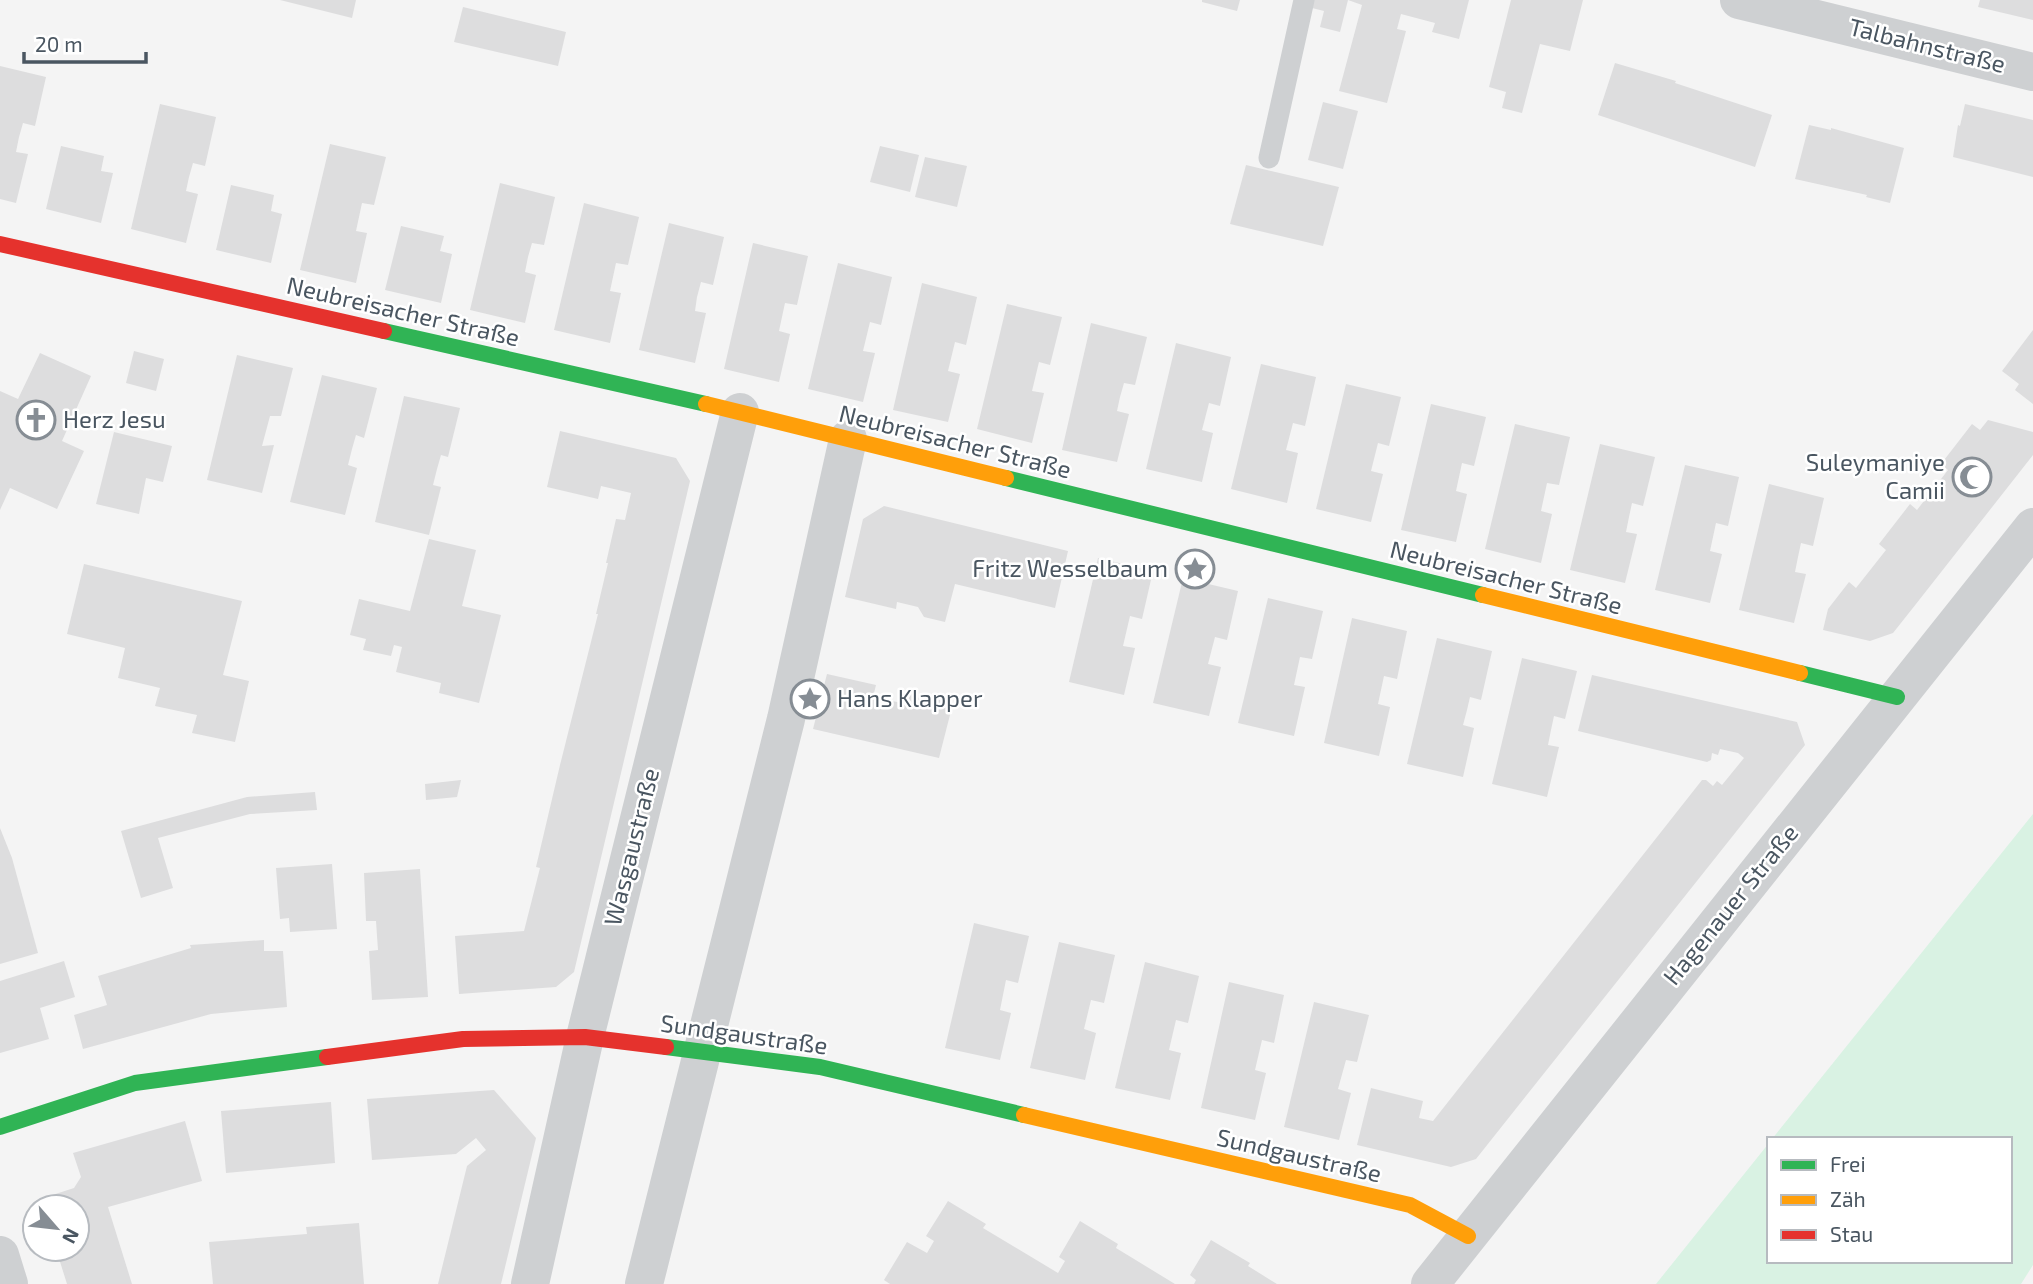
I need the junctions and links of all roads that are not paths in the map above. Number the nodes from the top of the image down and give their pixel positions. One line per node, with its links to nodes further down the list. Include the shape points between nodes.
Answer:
1 (1304, 0): 4 (lane)
2 (1739, 0): 3 (street, Talbahnstraße)
3 (2033, 72)
4 (1269, 158)
5 (0, 244): 6 (street, Neubreisacher Straße)
6 (740, 412): 7 (street, Neubreisacher Straße); 10 (street, Wasgaustraße)
7 (848, 439): 9 (street, Neubreisacher Straße); 11 (street, via 786,719)
8 (2033, 527): 9 (street, Hagenauer Straße)
9 (1897, 698): 13 (street, Hagenauer Straße)
10 (585, 1037): 11 (street, Sundgaustraße); 12 (street, Sundgaustraße, via 463,1039 135,1083); 16 (street, Wasgaustraße)
11 (701, 1050): 13 (street, Sundgaustraße, via 820,1067 1410,1205); 17 (street)
12 (0, 1127)
13 (1468, 1236): 18 (street, Hagenauer Straße)
14 (0, 1255): 15 (street)
15 (9, 1284)
16 (530, 1284)
17 (643, 1284)
18 (1430, 1284)

